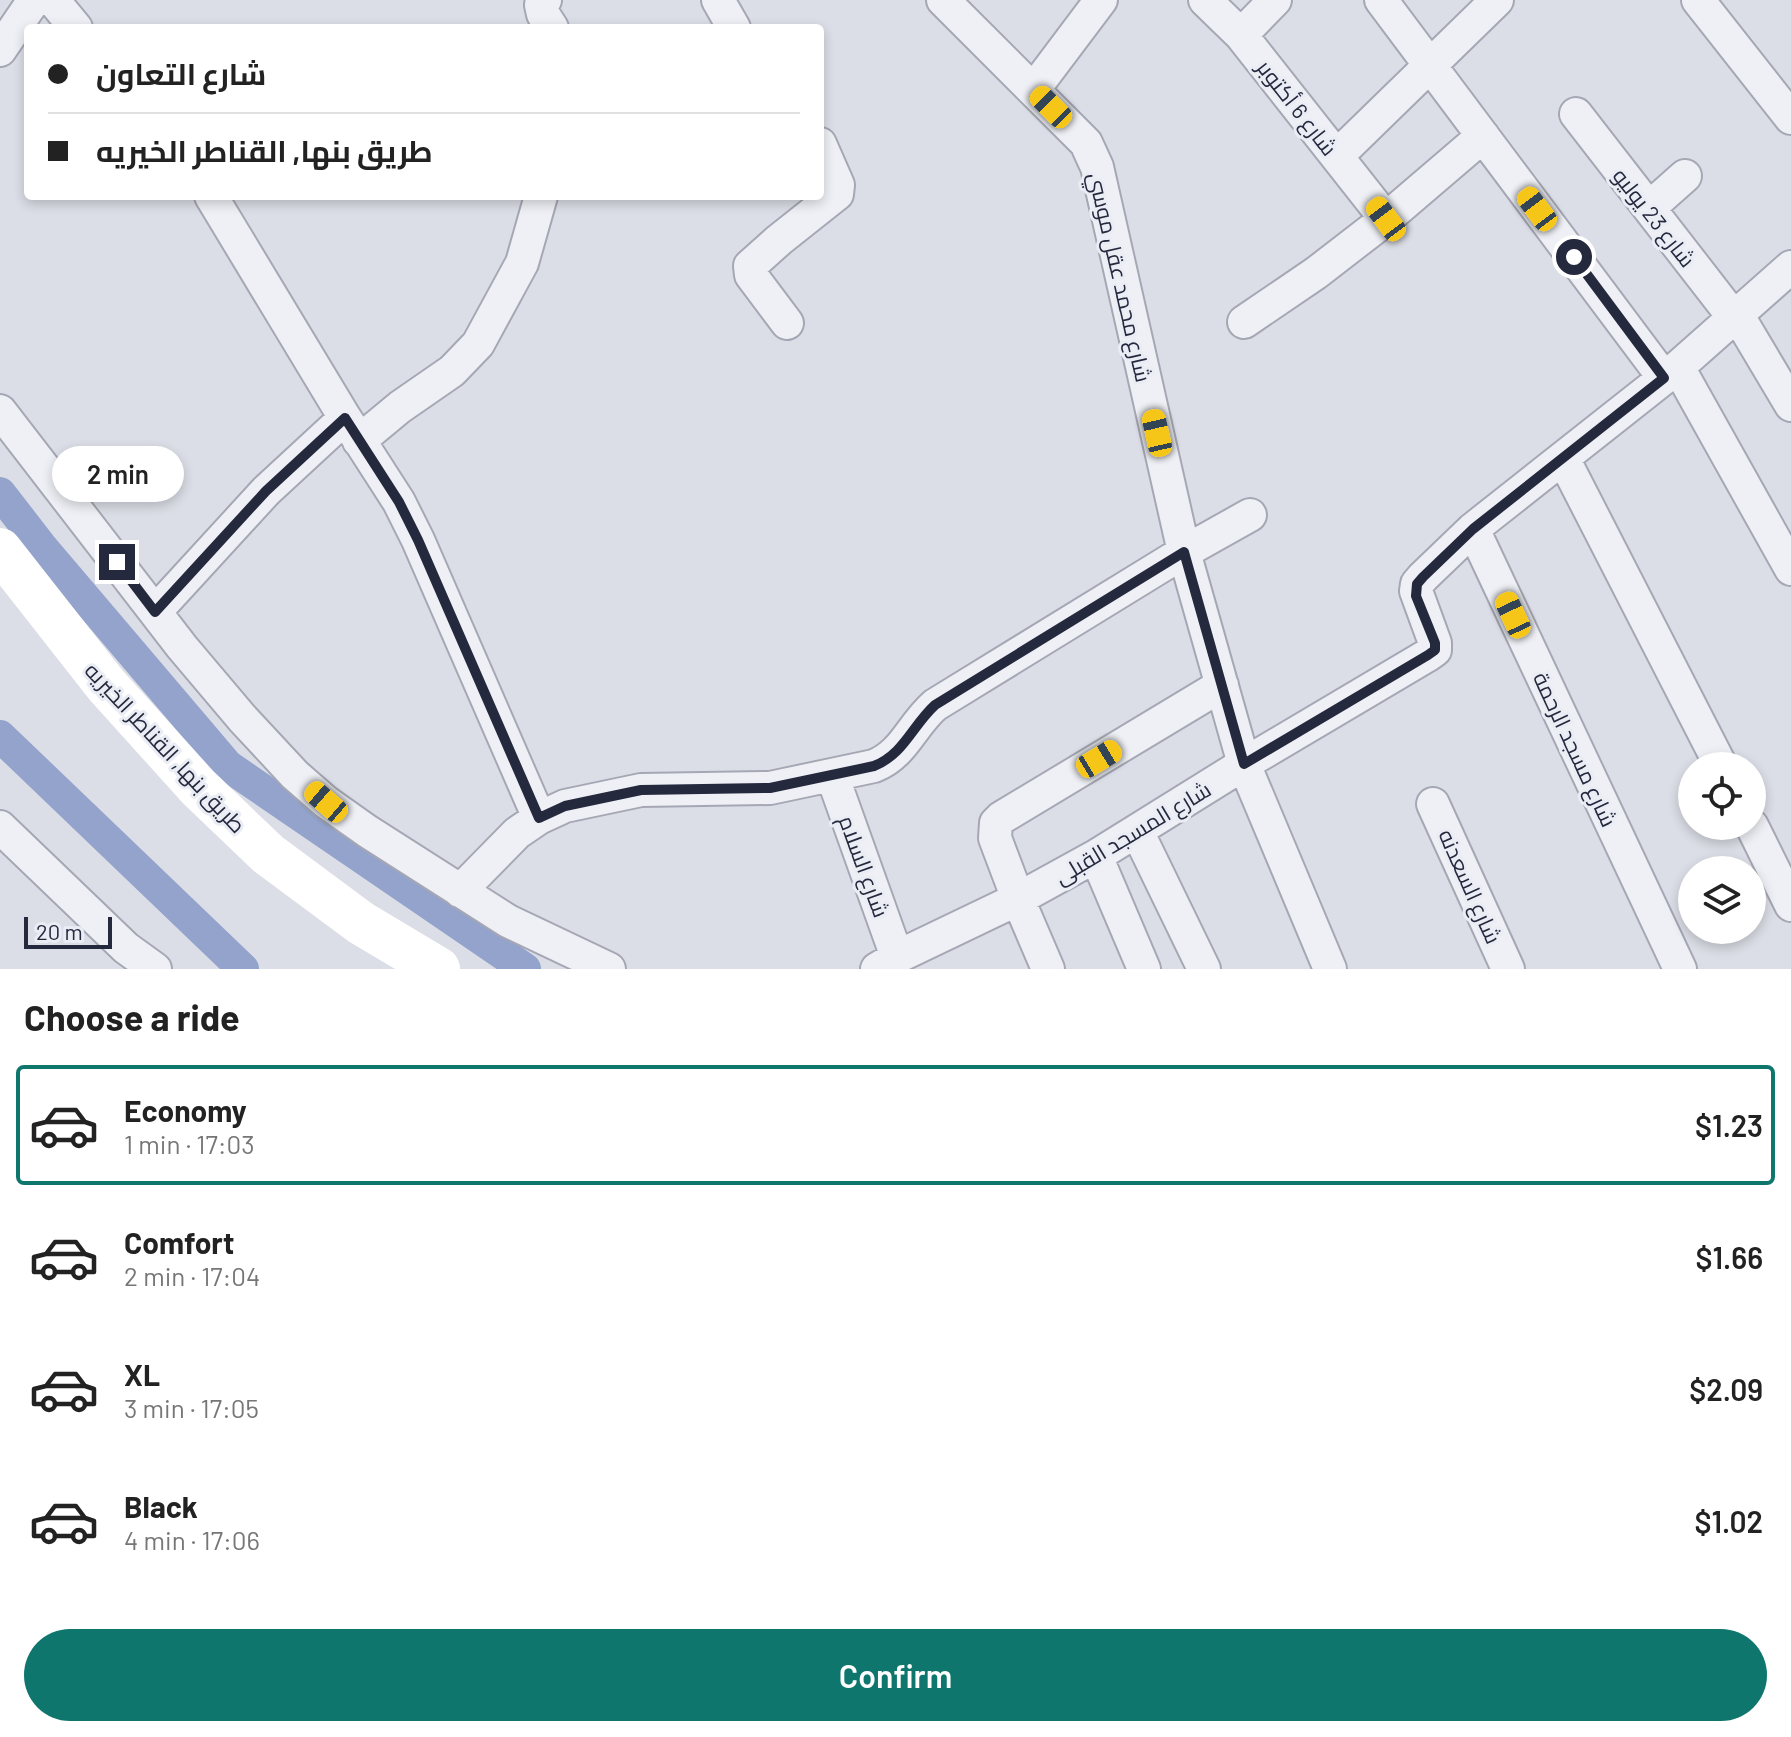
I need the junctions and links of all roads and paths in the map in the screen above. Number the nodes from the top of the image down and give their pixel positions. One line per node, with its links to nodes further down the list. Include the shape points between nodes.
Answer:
1 (34, 0): 16 (street)
2 (53, 0): 12 (street)
3 (545, 0): 13 (street, via 541,5)
4 (718, 0): 14 (street)
5 (943, 0): 18 (street, شارع محمد عقل موسي)
6 (1101, 0): 18 (street)
7 (1205, 0): 15 (street, شارع 6 أكتوبر)
8 (1275, 0): 15 (street)
9 (1381, 0): 17 (street)
10 (1497, 0): 17 (street)
11 (1698, 0): 20 (street)
12 (73, 24)
13 (549, 24)
14 (732, 24)
15 (1241, 35): 23 (street, شارع 6 أكتوبر)
16 (0, 50)
17 (1430, 65): 21 (street); 23 (street)
18 (1034, 89): 41 (street, شارع محمد عقل موسي, via 1086,143 1097,167)
19 (1576, 114): 27 (street, شارع 23 يوليو)
20 (1791, 118)
21 (1483, 136): 28 (street); 33 (street)
22 (824, 153): 32 (street, via 837,194 750,266 751,275)
23 (1337, 156): 28 (street, شارع 6 أكتوبر)
24 (1685, 176): 27 (street)
25 (213, 200): 36 (street)
26 (540, 200): 36 (street, via 522,263 478,344 452,371 400,407)
27 (1649, 208): 30 (street, شارع 23 يوليو)
28 (1386, 219): 31 (street)
29 (1791, 267): 30 (street, شارع المسجد القبلى)
30 (1736, 318): 33 (street, شارع المسجد القبلى); 34 (street, شارع 23 يوليو)
31 (1244, 322)
32 (787, 323)
33 (1671, 372): 37 (street, شارع المسجد القبلى); 42 (street)
34 (1791, 405)
35 (0, 411): 43 (street)
36 (352, 430): 43 (street, via 266,491); 49 (street, via 418,540)
37 (1563, 458): 39 (street, شارع المسجد القبلى); 45 (street)
38 (1250, 515): 41 (street)
39 (1473, 529): 46 (street, شارع المسجد القبلى, via 1417,584 1416,596 1435,650); 66 (street, شارع مسجد الرحمة)
40 (0, 550): 59 (street, طريق بنها, القناطر الخيريه, via 106,685 198,787 268,854 361,923)
41 (1184, 552): 44 (street, شارع محمد عقل موسي); 47 (street, via 935,705 887,761)
42 (1791, 569)
43 (155, 612): 54 (street, via 295,775 367,831)
44 (1222, 685): 46 (street, شارع محمد عقل موسي); 55 (street, via 996,823 995,838)
45 (1714, 752)
46 (1244, 764): 51 (street, شارع المسجد القبلى); 64 (street, شارع محمد عقل موسي)
47 (832, 775): 49 (street, via 770,788 641,790 565,806); 57 (street, شارع السلام)
48 (1433, 804): 65 (street, شارع السعدنه)
49 (539, 818): 54 (street)
50 (0, 827): 58 (street, via 126,948)
51 (1137, 831): 53 (street, شارع المسجد القبلى); 63 (street)
52 (1759, 840): 56 (street)
53 (1096, 856): 55 (street, شارع المسجد القبلى); 62 (street)
54 (460, 891): 60 (street, via 508,921)
55 (1018, 899): 57 (street, شارع المسجد القبلى); 61 (street)
56 (1791, 905)
57 (887, 963)
58 (155, 969)
59 (438, 969)
60 (609, 969)
61 (1048, 969)
62 (1144, 969)
63 (1204, 969)
64 (1330, 969)
65 (1508, 969)
66 (1680, 969)

